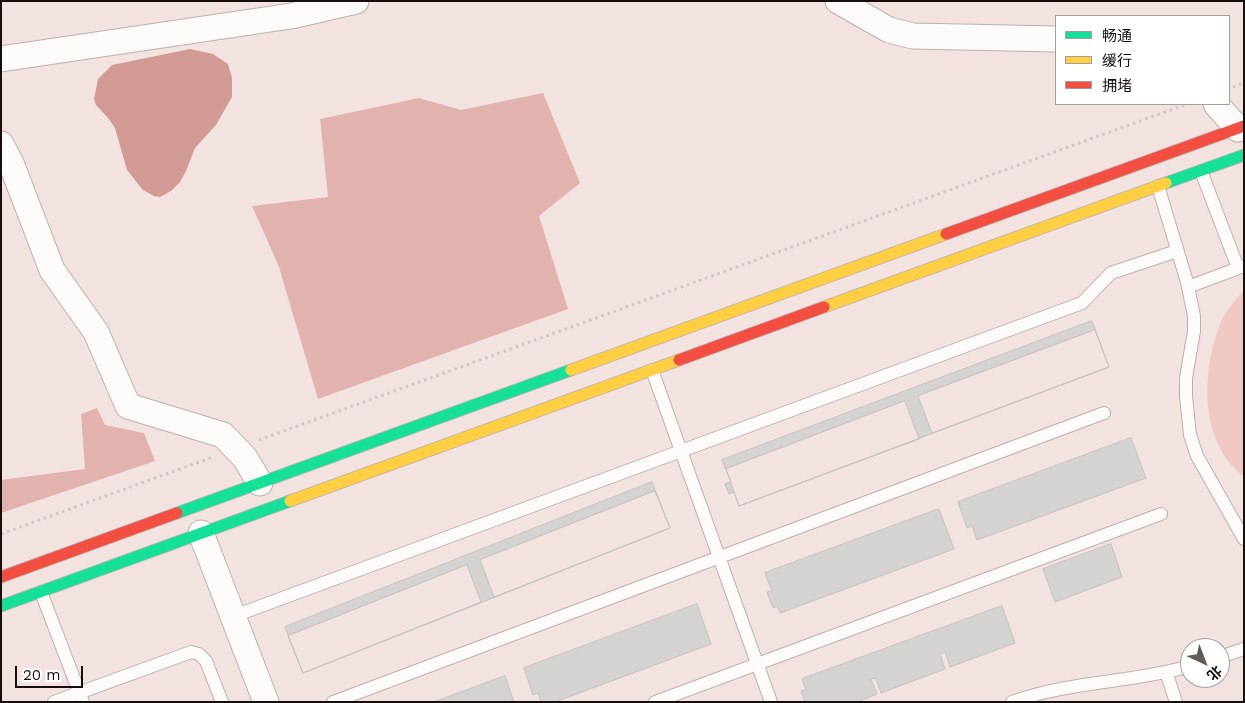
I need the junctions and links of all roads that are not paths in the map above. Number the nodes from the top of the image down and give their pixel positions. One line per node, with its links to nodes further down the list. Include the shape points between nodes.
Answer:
1 (356, 1): 4 (street, via 291,16)
2 (838, 1): 3 (street, via 890,30 913,36)
3 (1055, 39)
4 (1, 59)
5 (1217, 105): 6 (street)
6 (1241, 128): 17 (main road)
7 (1, 144): 17 (street, via 52,270 96,332 128,406 223,436 245,458)
8 (1244, 155): 9 (main road)
9 (1201, 171): 10 (main road); 12 (lane)
10 (1158, 186): 11 (lane); 14 (main road)
11 (1177, 251): 13 (lane); 16 (lane, via 1111,274 1082,303)
12 (1241, 267): 13 (lane)
13 (1188, 287): 20 (lane, via 1194,316 1186,387 1190,435 1196,456)
14 (652, 370): 16 (lane); 19 (main road)
15 (1104, 413): 21 (lane)
16 (681, 452): 21 (lane); 25 (lane)
17 (260, 483): 22 (main road)
18 (1161, 514): 28 (lane)
19 (201, 533): 23 (main road); 25 (street)
20 (1243, 538)
21 (719, 557): 28 (lane); 35 (lane)
22 (1, 577)
23 (41, 592): 24 (main road); 31 (lane)
24 (1, 606)
25 (234, 616): 34 (street)
26 (1244, 649): 27 (lane)
27 (1230, 654)
28 (757, 664): 36 (lane); 37 (lane)
29 (1180, 668): 30 (lane)
30 (1166, 672): 38 (lane, via 1072,687); 39 (lane)
31 (81, 697): 32 (lane, via 191,652 206,661); 33 (lane)
32 (218, 701)
33 (54, 702)
34 (266, 702)
35 (333, 702)
36 (655, 702)
37 (771, 702)
38 (1012, 702)
39 (1176, 702)

